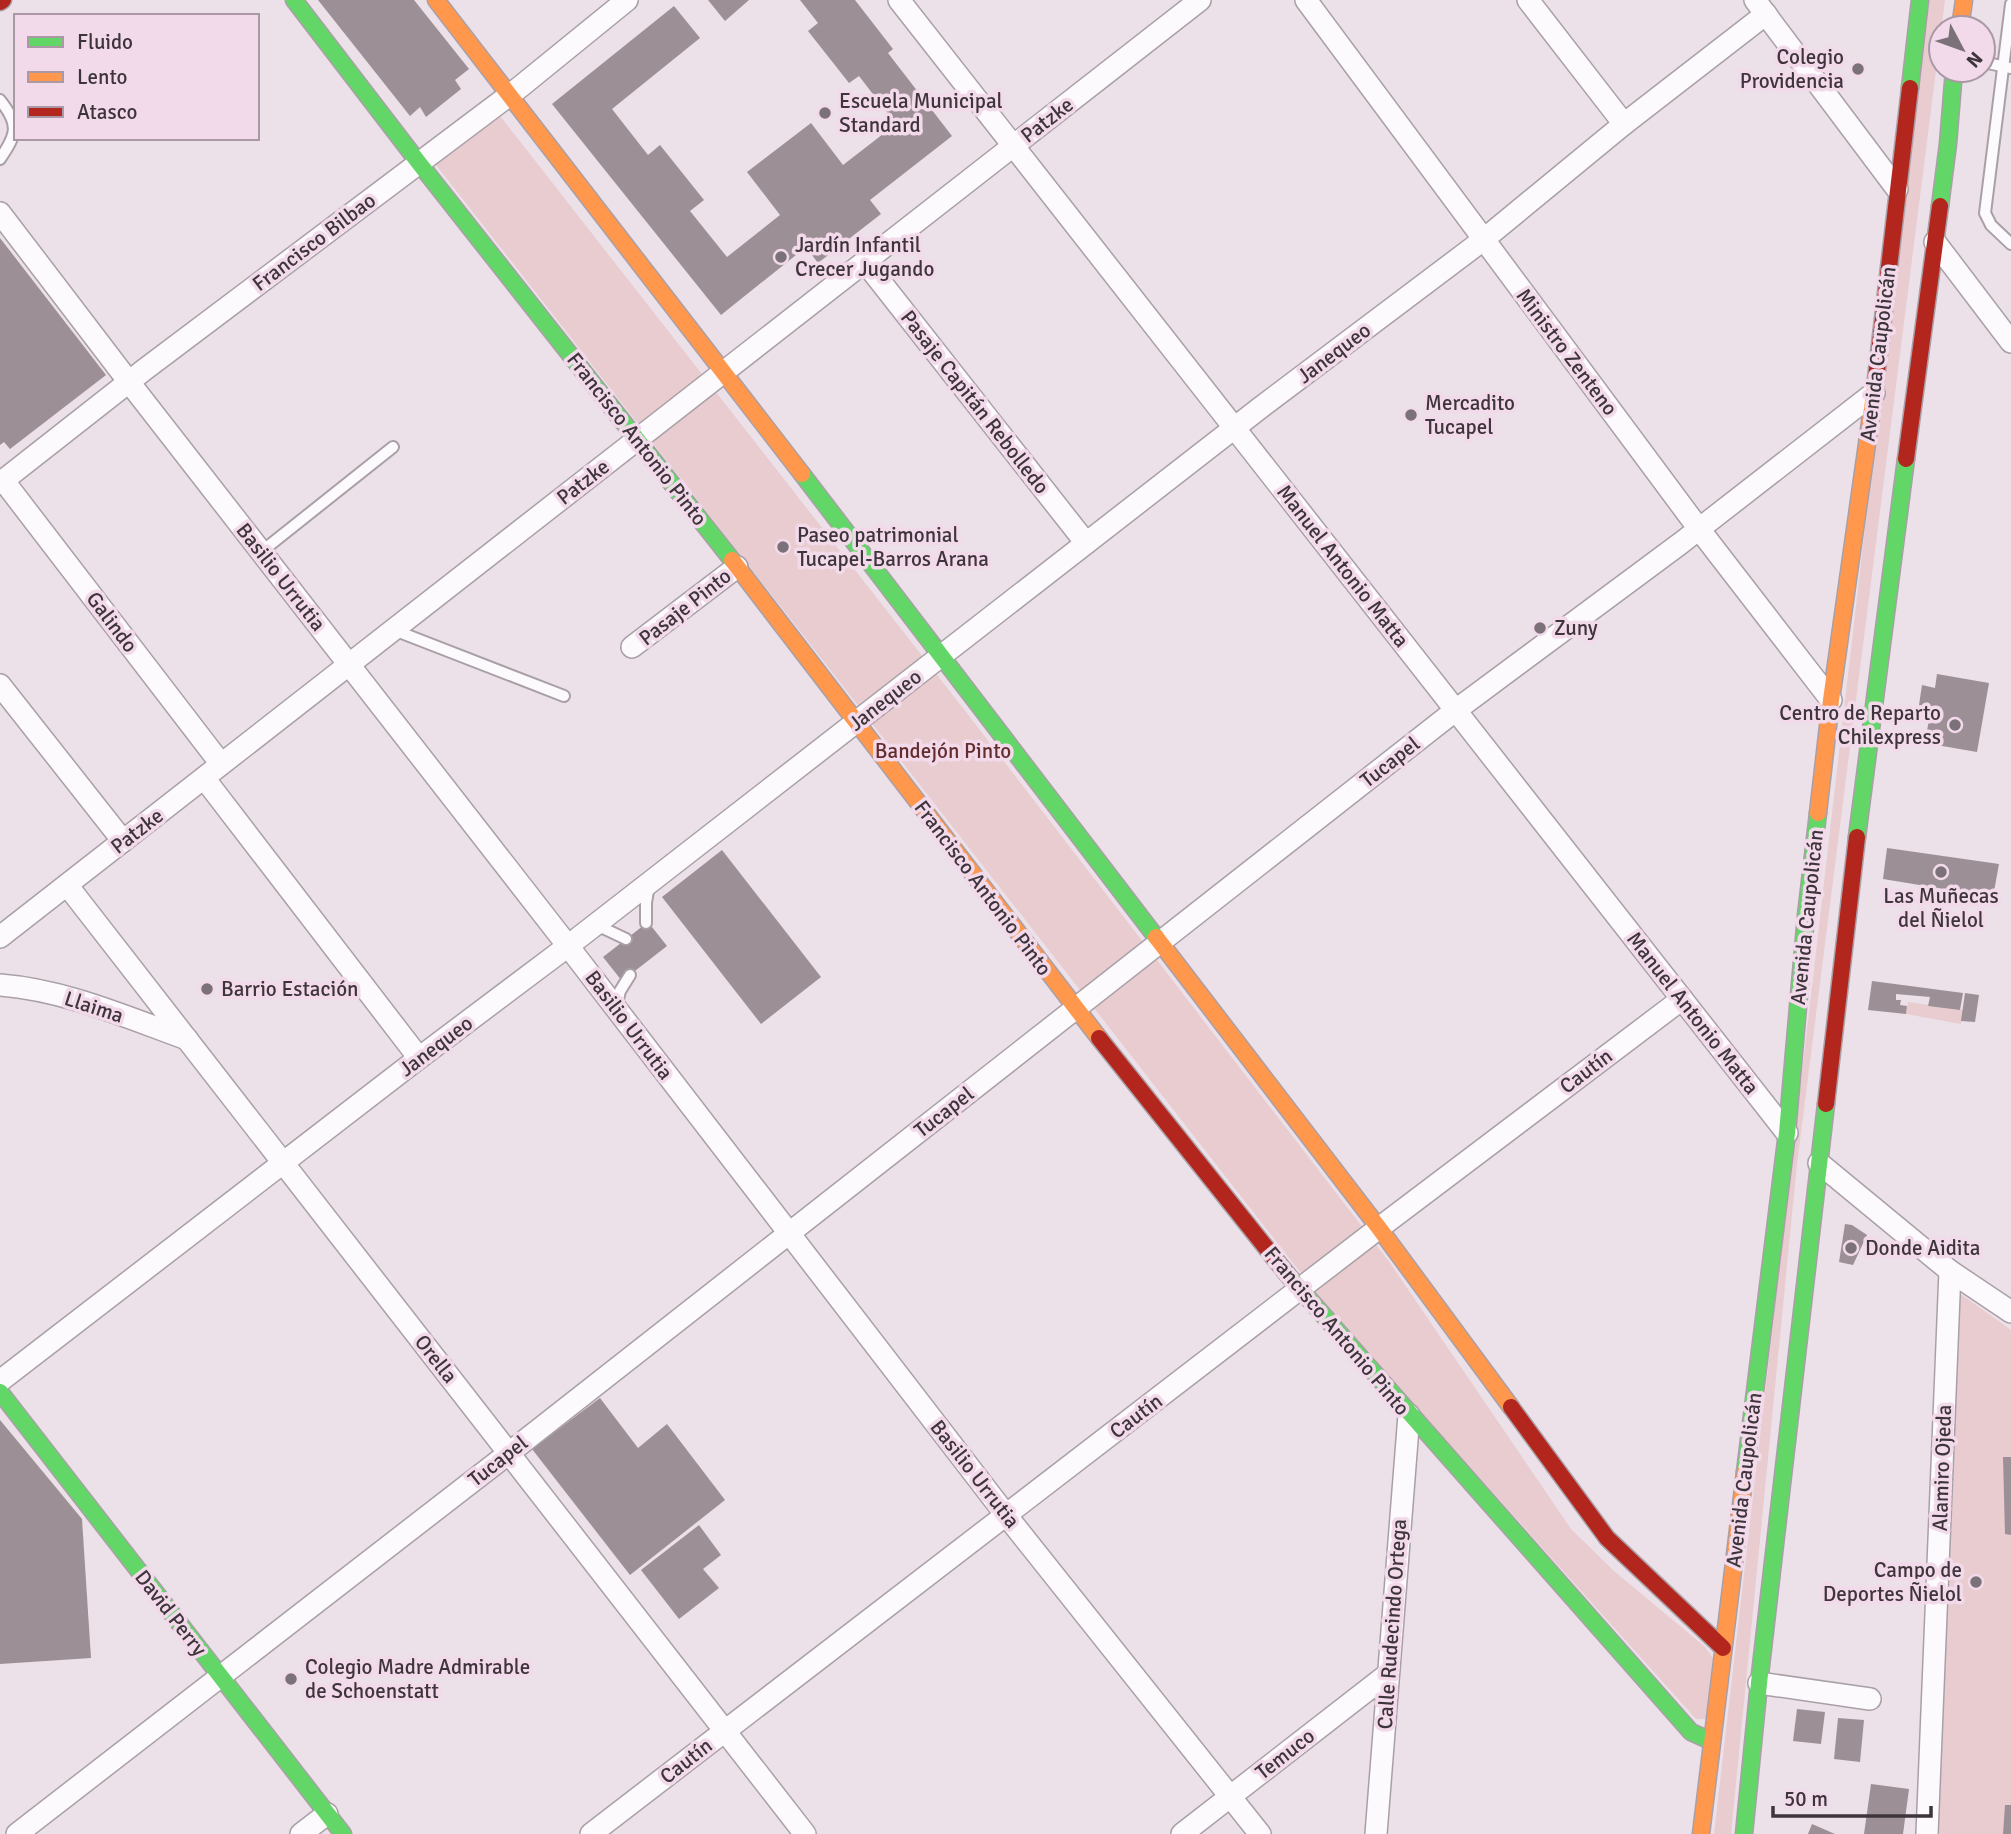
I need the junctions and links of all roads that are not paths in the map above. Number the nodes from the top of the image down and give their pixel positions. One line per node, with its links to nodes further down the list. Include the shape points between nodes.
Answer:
1 (294, 0): 20 (main road, Francisco Antonio Pinto)
2 (436, 0): 13 (main road)
3 (899, 0): 18 (street, Manuel Antonio Matta)
4 (1200, 0): 18 (street, Patzke)
5 (1306, 0): 23 (street, Ministro Zenteno)
6 (1528, 0): 15 (street)
7 (1920, 0): 21 (main road, Avenida Caupolicán)
8 (618, 3): 13 (street, Francisco Bilbao)
9 (2011, 4): 11 (lane)
10 (1760, 7): 15 (street, Janequeo); 21 (street)
11 (2007, 67): 25 (lane, via 1985,213)
12 (1952, 84): 24 (main road, Avenida Caupolicán)
13 (509, 94): 20 (street, Francisco Bilbao); 30 (main road)
14 (0, 100): 16 (lane)
15 (1624, 124): 23 (street, Janequeo)
16 (14, 125)
17 (14, 134): 19 (lane)
18 (1014, 145): 26 (street, Patzke); 33 (street, Manuel Antonio Matta)
19 (0, 159)
20 (419, 163): 31 (street, Francisco Bilbao); 34 (main road, Francisco Antonio Pinto)
21 (1897, 189): 32 (main road, Avenida Caupolicán)
22 (0, 213): 31 (street, Basilio Urrutia)
23 (1483, 240): 33 (street, Janequeo); 37 (street, Ministro Zenteno)
24 (1935, 242): 27 (street); 28 (main road, Avenida Caupolicán)
25 (2011, 244)
26 (865, 262): 30 (street, Patzke); 38 (street, Pasaje Capitán Rebolledo)
27 (1969, 286): 28 (street, via 1957,282); 29 (street)
28 (1929, 296): 52 (main road, Avenida Caupolicán)
29 (2011, 342)
30 (724, 372): 34 (street, Patzke); 43 (main road)
31 (129, 382): 36 (street, Francisco Bilbao); 39 (street, Basilio Urrutia)
32 (1874, 393): 37 (street, Tucapel); 47 (main road, Avenida Caupolicán)
33 (1235, 428): 38 (street, Janequeo); 48 (street, Manuel Antonio Matta)
34 (638, 439): 40 (main road, Francisco Antonio Pinto); 41 (street, Patzke)
35 (393, 447): 39 (lane)
36 (2, 482): 51 (street, Galindo)
37 (1699, 529): 47 (street, Ministro Zenteno); 48 (street, Tucapel)
38 (1086, 543): 43 (street, Janequeo)
39 (261, 552): 44 (street, Basilio Urrutia)
40 (737, 567): 42 (street, Pasaje Pinto); 49 (main road, Francisco Antonio Pinto)
41 (394, 629): 44 (street, Patzke); 46 (lane)
42 (632, 647)
43 (940, 657): 49 (street, Janequeo); 61 (main road)
44 (349, 665): 51 (street, Patzke); 62 (street, Basilio Urrutia)
45 (0, 685): 54 (street)
46 (564, 696)
47 (1837, 708): 70 (main road, Avenida Caupolicán, via 1805,915)
48 (1456, 710): 61 (street, Tucapel); 65 (street, Manuel Antonio Matta)
49 (857, 721): 55 (street, Janequeo); 67 (main road, Francisco Antonio Pinto)
50 (1853, 731): 52 (main road)
51 (221, 764): 53 (street, Patzke)
52 (1865, 772): 73 (main road, Avenida Caupolicán)
53 (204, 778): 54 (street, Patzke); 69 (street)
54 (123, 841): 56 (street, Patzke)
55 (650, 882): 57 (lane); 58 (street, Janequeo)
56 (67, 885): 59 (street, Patzke); 68 (street, Orella)
57 (646, 923)
58 (593, 926): 60 (lane); 62 (street, Janequeo)
59 (0, 937)
60 (626, 939)
61 (1160, 943): 67 (street, Tucapel); 74 (main road)
62 (568, 946): 66 (street, Basilio Urrutia); 69 (street, Janequeo)
63 (630, 975): 66 (lane)
64 (0, 985): 68 (street, Llaima, via 82,1001)
65 (1682, 999): 71 (street, Manuel Antonio Matta); 74 (street, Cautín)
66 (616, 1008): 75 (street, Basilio Urrutia)
67 (1076, 1009): 75 (street, Tucapel); 77 (main road, Francisco Antonio Pinto)
68 (187, 1039): 72 (street, Orella)
69 (419, 1058): 72 (street, Janequeo)
70 (1790, 1100): 71 (main road, Avenida Caupolicán); 73 (main road, via 1797,1139)
71 (1787, 1133): 84 (main road, Avenida Caupolicán)
72 (284, 1163): 79 (street, Janequeo); 82 (street, Orella)
73 (1819, 1163): 76 (street); 86 (main road, Avenida Caupolicán)
74 (1379, 1228): 77 (street, Cautín); 84 (main road, via 1607,1538)
75 (788, 1233): 82 (street, Tucapel); 83 (street, Basilio Urrutia)
76 (1950, 1271): 78 (street); 103 (street, Alamiro Ojeda)
77 (1300, 1290): 81 (main road, Francisco Antonio Pinto); 83 (street, Cautín)
78 (2011, 1312)
79 (0, 1381)
80 (0, 1392): 87 (main road, David Perry)
81 (1409, 1415): 85 (street, Calle Rudecindo Ortega); 90 (main road, Francisco Antonio Pinto, via 1690,1732)
82 (509, 1453): 87 (street, Tucapel); 89 (street, Orella)
83 (1006, 1515): 89 (street, Cautín); 91 (street, Basilio Urrutia)
84 (1723, 1648): 86 (main road); 90 (main road, Avenida Caupolicán)
85 (1388, 1674): 91 (street, Temuco); 100 (street, Calle Rudecindo Ortega)
86 (1747, 1676): 88 (street); 102 (main road, via 1756,1708)
87 (221, 1677): 92 (main road, David Perry); 93 (street, Tucapel)
88 (1870, 1699)
89 (725, 1731): 96 (street, Cautín); 97 (street, Orella)
90 (1711, 1741): 101 (main road, Avenida Caupolicán)
91 (1231, 1796): 98 (street, Temuco); 99 (street, Basilio Urrutia)
92 (327, 1814): 94 (street); 95 (main road, David Perry)
93 (17, 1834)
94 (301, 1834)
95 (343, 1834)
96 (591, 1834)
97 (806, 1834)
98 (1182, 1834)
99 (1260, 1834)
100 (1376, 1834)
101 (1701, 1834)
102 (1744, 1834)
103 (1927, 1834)

